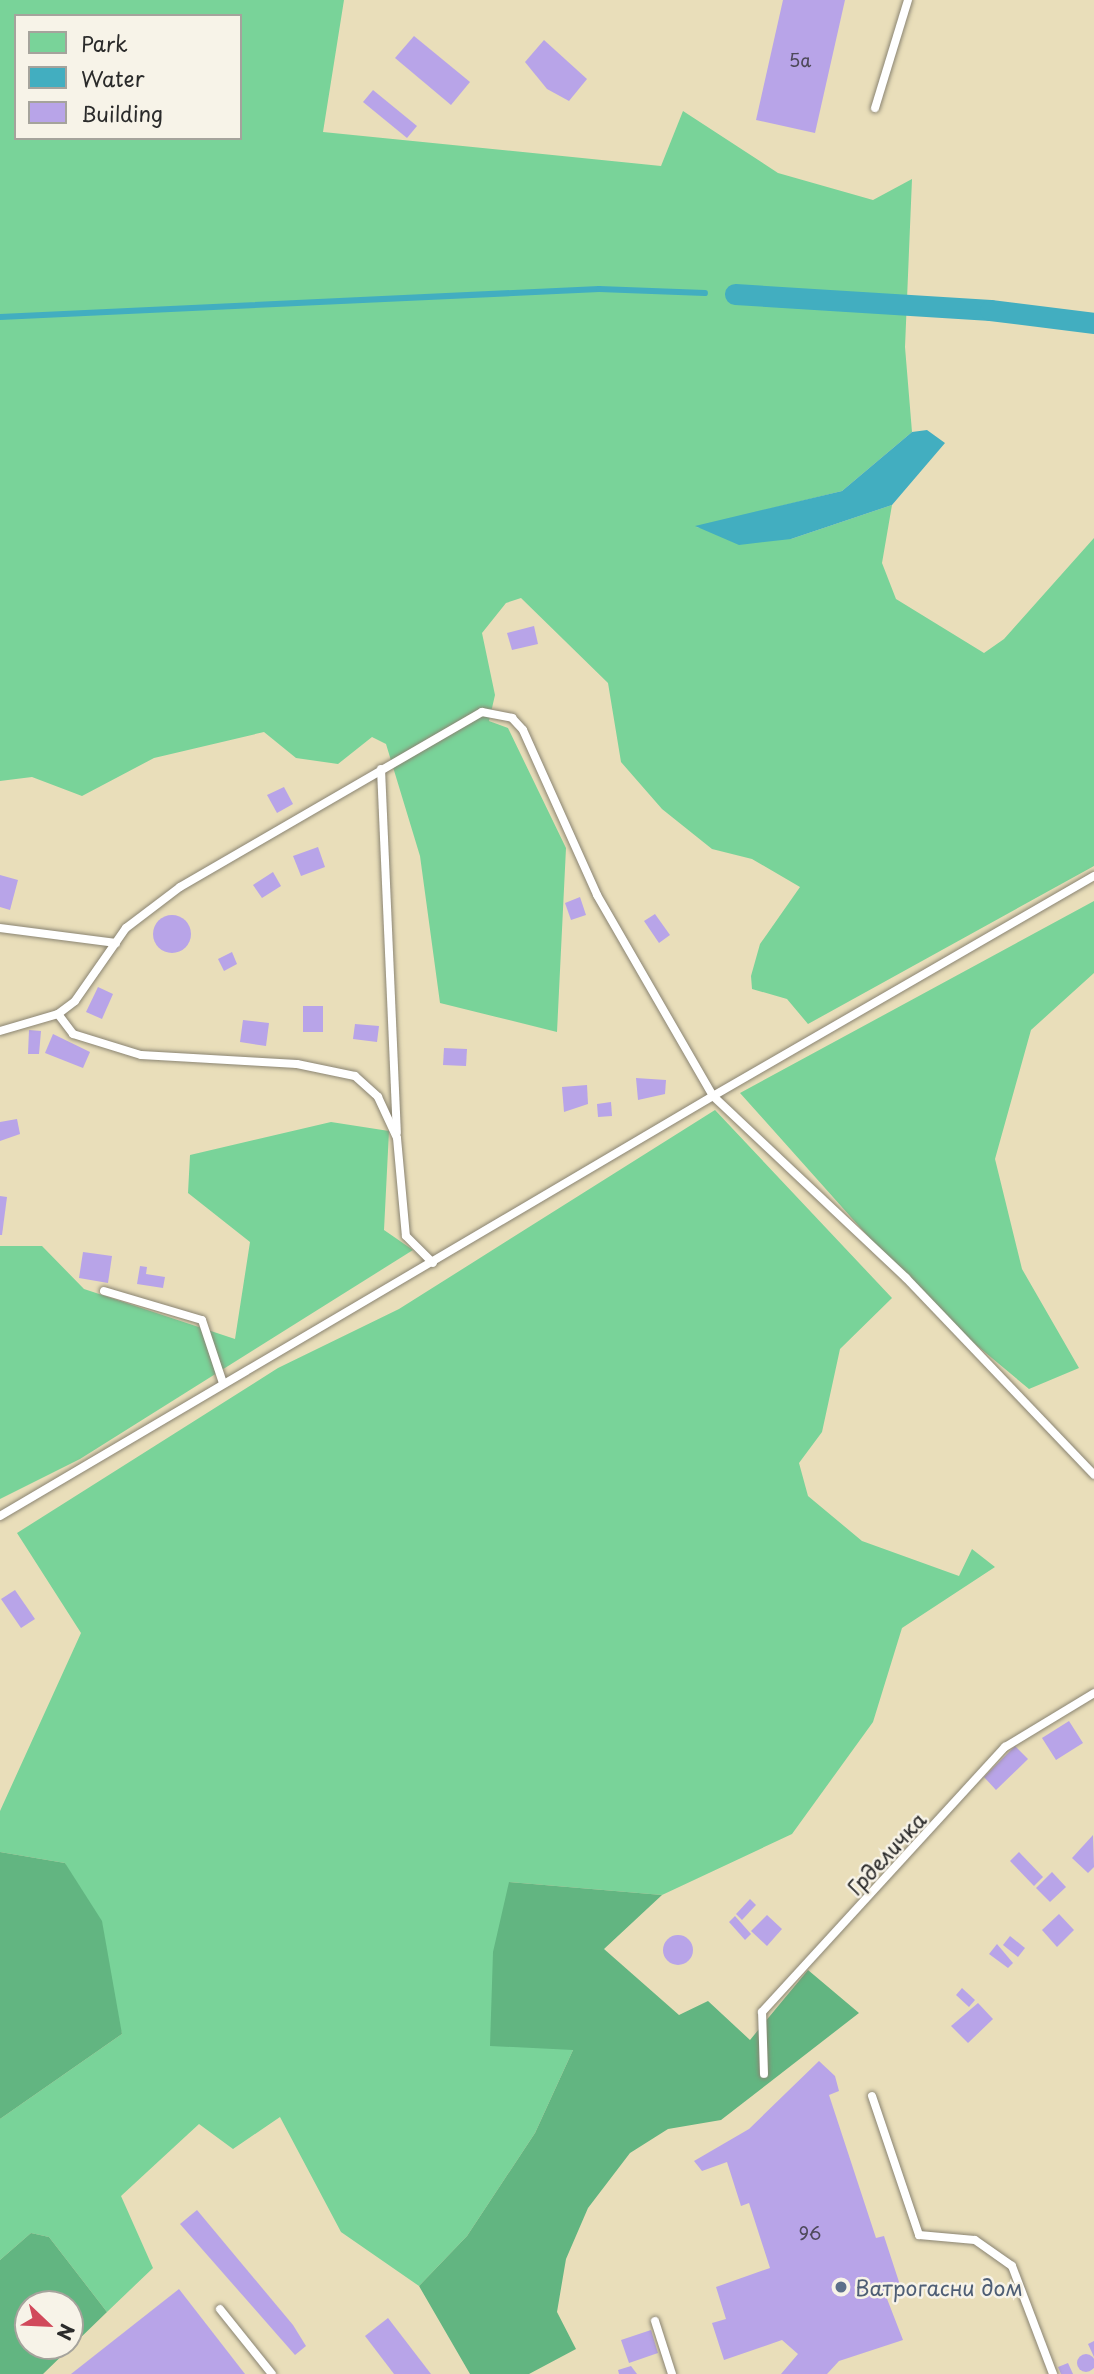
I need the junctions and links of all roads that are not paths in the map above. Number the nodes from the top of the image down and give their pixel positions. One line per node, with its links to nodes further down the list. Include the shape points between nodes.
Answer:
1 (908, 0): 2 (lane)
2 (875, 108)
3 (381, 769): 6 (lane, via 180,887); 9 (lane, via 463,719 482,712 512,718 597,895); 10 (lane)
4 (1094, 876): 9 (lane)
5 (0, 928): 6 (lane)
6 (116, 943): 7 (lane, via 90,982)
7 (58, 1014): 8 (lane); 10 (lane, via 74,1034 141,1055 342,1069 371,1088)
8 (0, 1031)
9 (713, 1096): 11 (lane); 14 (lane, via 888,1261)
10 (397, 1138): 11 (lane, via 406,1236)
11 (433, 1263): 13 (lane)
12 (104, 1291): 13 (lane, via 202,1320)
13 (223, 1383): 15 (lane)
14 (1094, 1475)
15 (0, 1516)
16 (1094, 1693): 17 (lane, Грделичка, via 1005,1747 762,2012)
17 (764, 2074)
18 (872, 2096): 23 (lane, via 919,2235 975,2240 1004,2258)
19 (220, 2309): 21 (lane)
20 (655, 2321): 22 (lane)
21 (272, 2374)
22 (672, 2374)
23 (1053, 2374)

